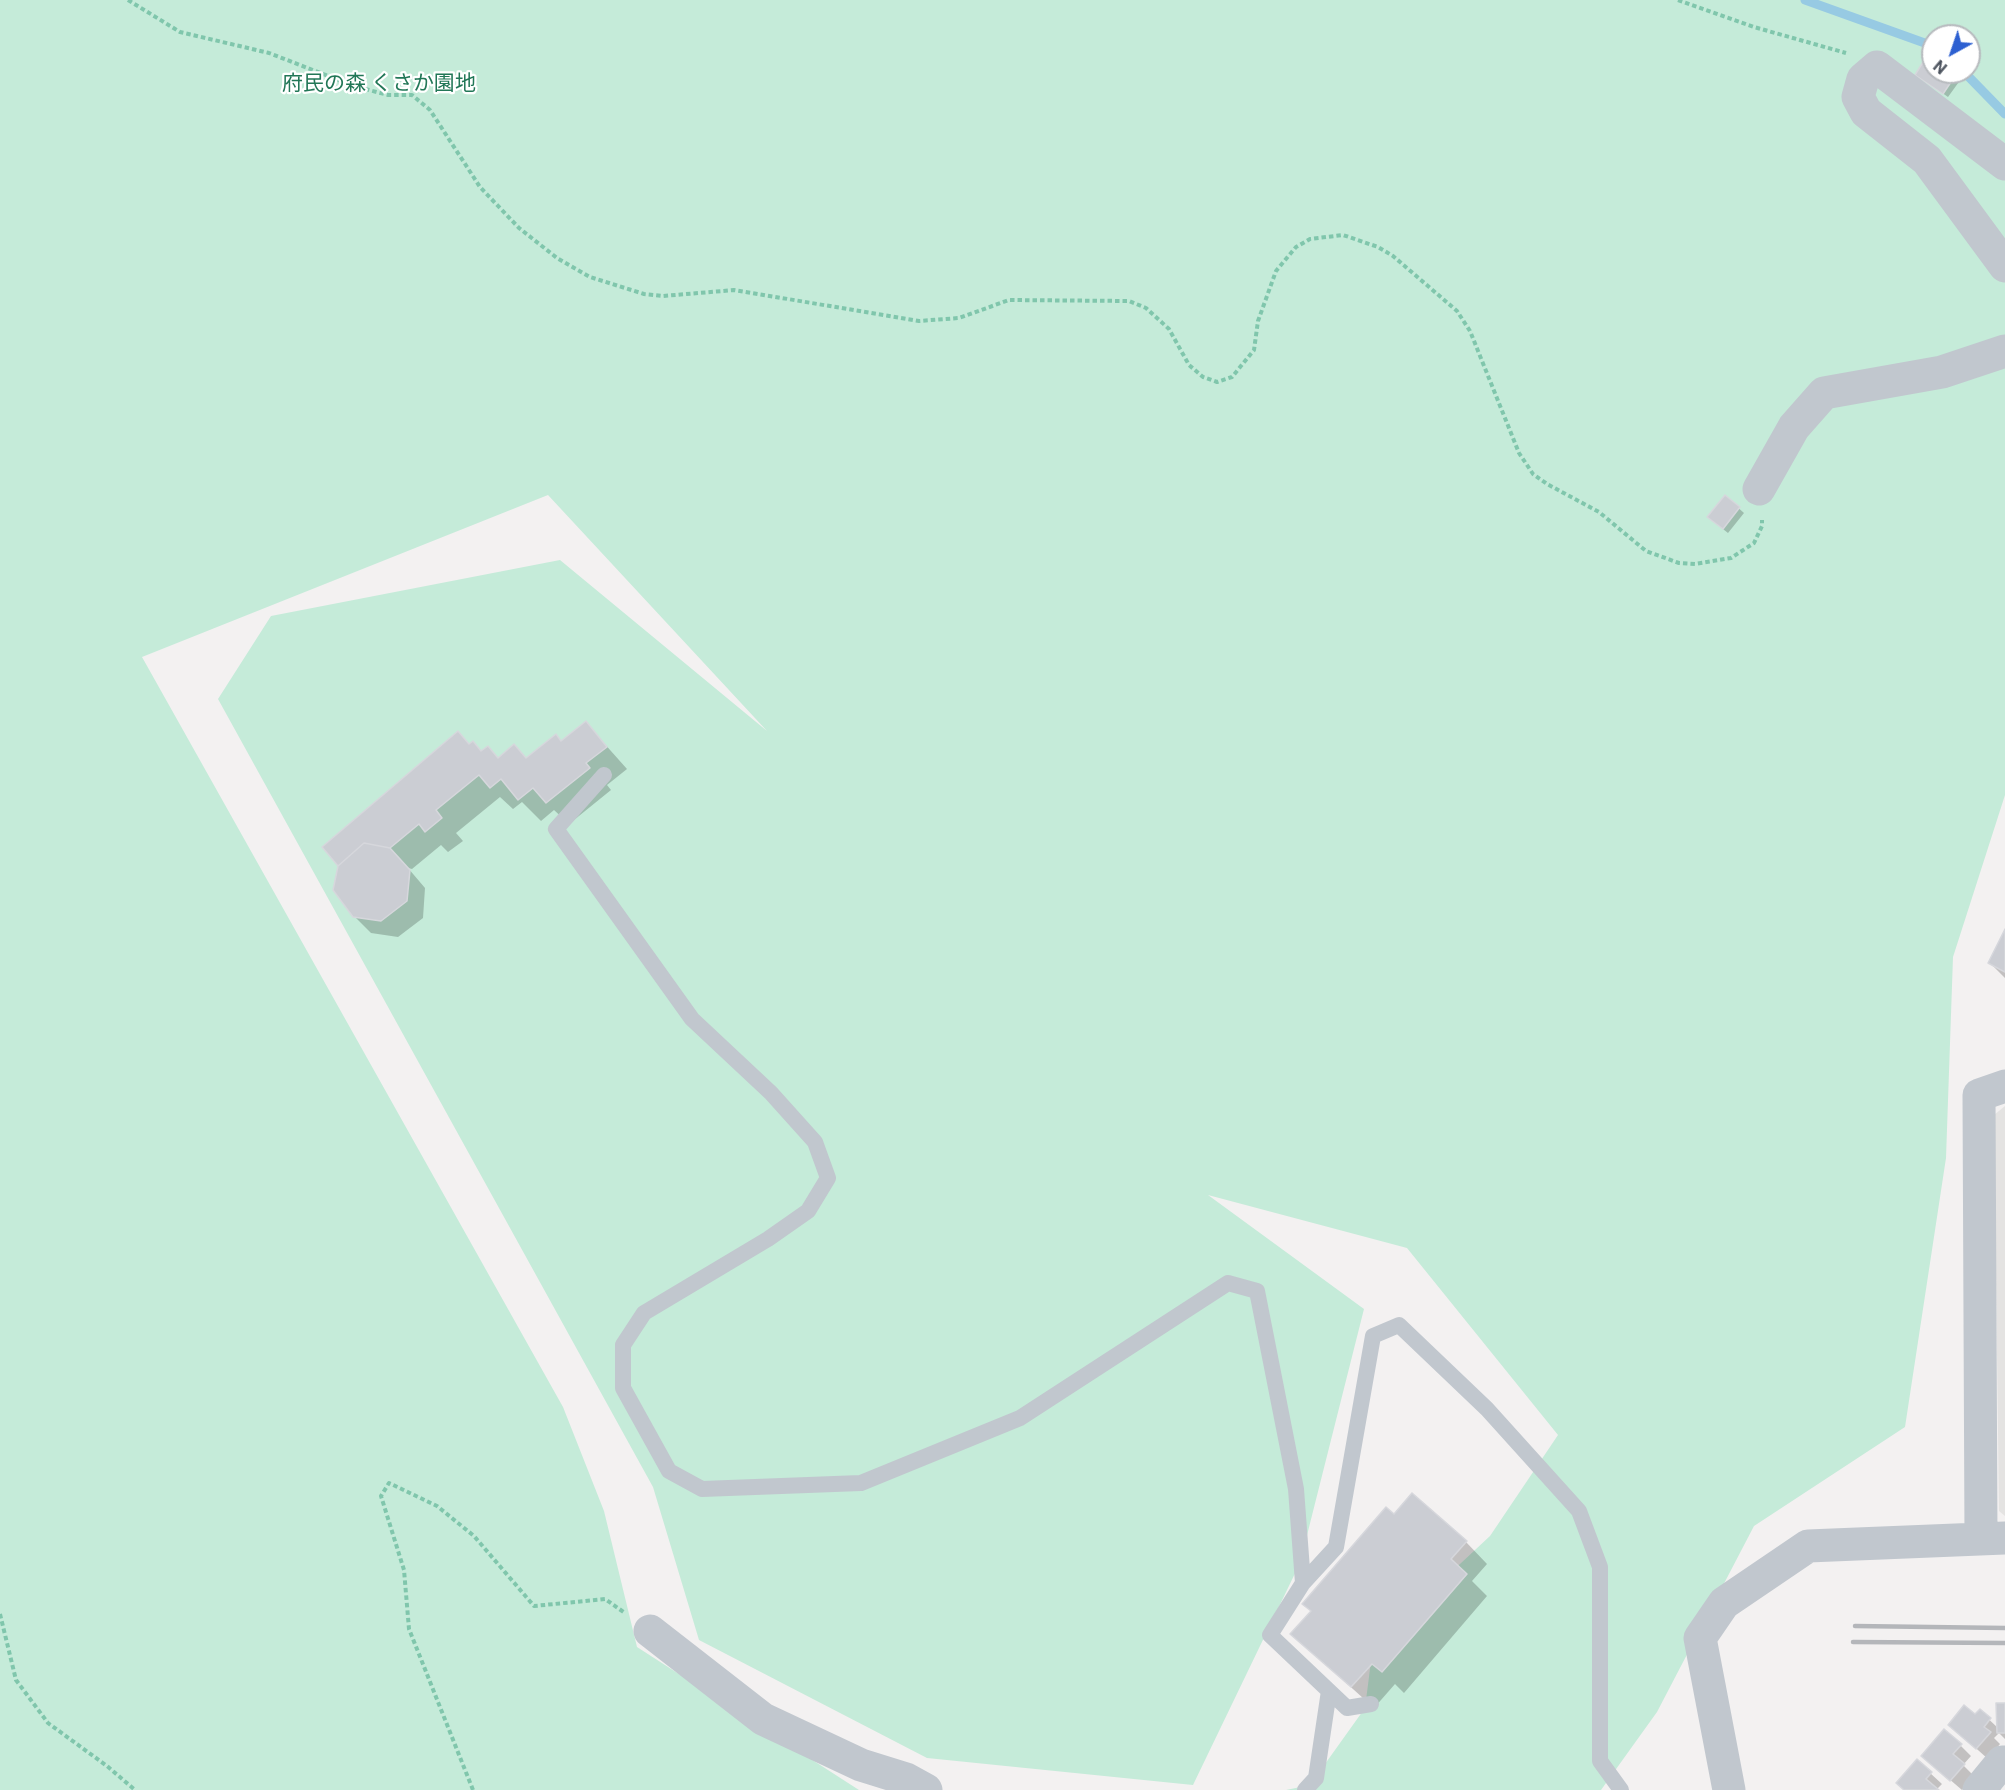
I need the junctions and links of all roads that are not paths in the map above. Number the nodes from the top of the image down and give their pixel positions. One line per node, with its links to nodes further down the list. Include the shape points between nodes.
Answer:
1 (2005, 164): 2 (street, via 1877,67 1863,79 1858,97 1866,112 1927,160)
2 (2005, 266)
3 (2005, 351): 4 (street, via 1942,372 1824,393 1794,427)
4 (1759, 489)
5 (604, 775): 8 (lane, via 556,829 692,1019 771,1093 816,1142 828,1178 808,1211 644,1313 623,1346 623,1388 669,1471 702,1489 861,1483 1020,1418 1228,1283 1257,1290 1296,1490)
6 (2005, 1086): 7 (street, via 1979,1095)
7 (1993, 1538): 17 (street, via 1808,1546 1724,1603 1700,1638)
8 (1303, 1583): 10 (lane, via 1270,1635); 16 (lane, via 1336,1547 1373,1336 1399,1325 1487,1409 1579,1511 1600,1567 1600,1761)
9 (650, 1631): 13 (street, via 763,1719 861,1765)
10 (1329, 1691): 11 (lane, via 1347,1708); 15 (lane, via 1316,1778)
11 (1371, 1704)
12 (2005, 1762): 18 (street)
13 (916, 1784): 14 (lane)
14 (940, 1790)
15 (1305, 1790)
16 (1621, 1790)
17 (1729, 1790)
18 (1978, 1790)

